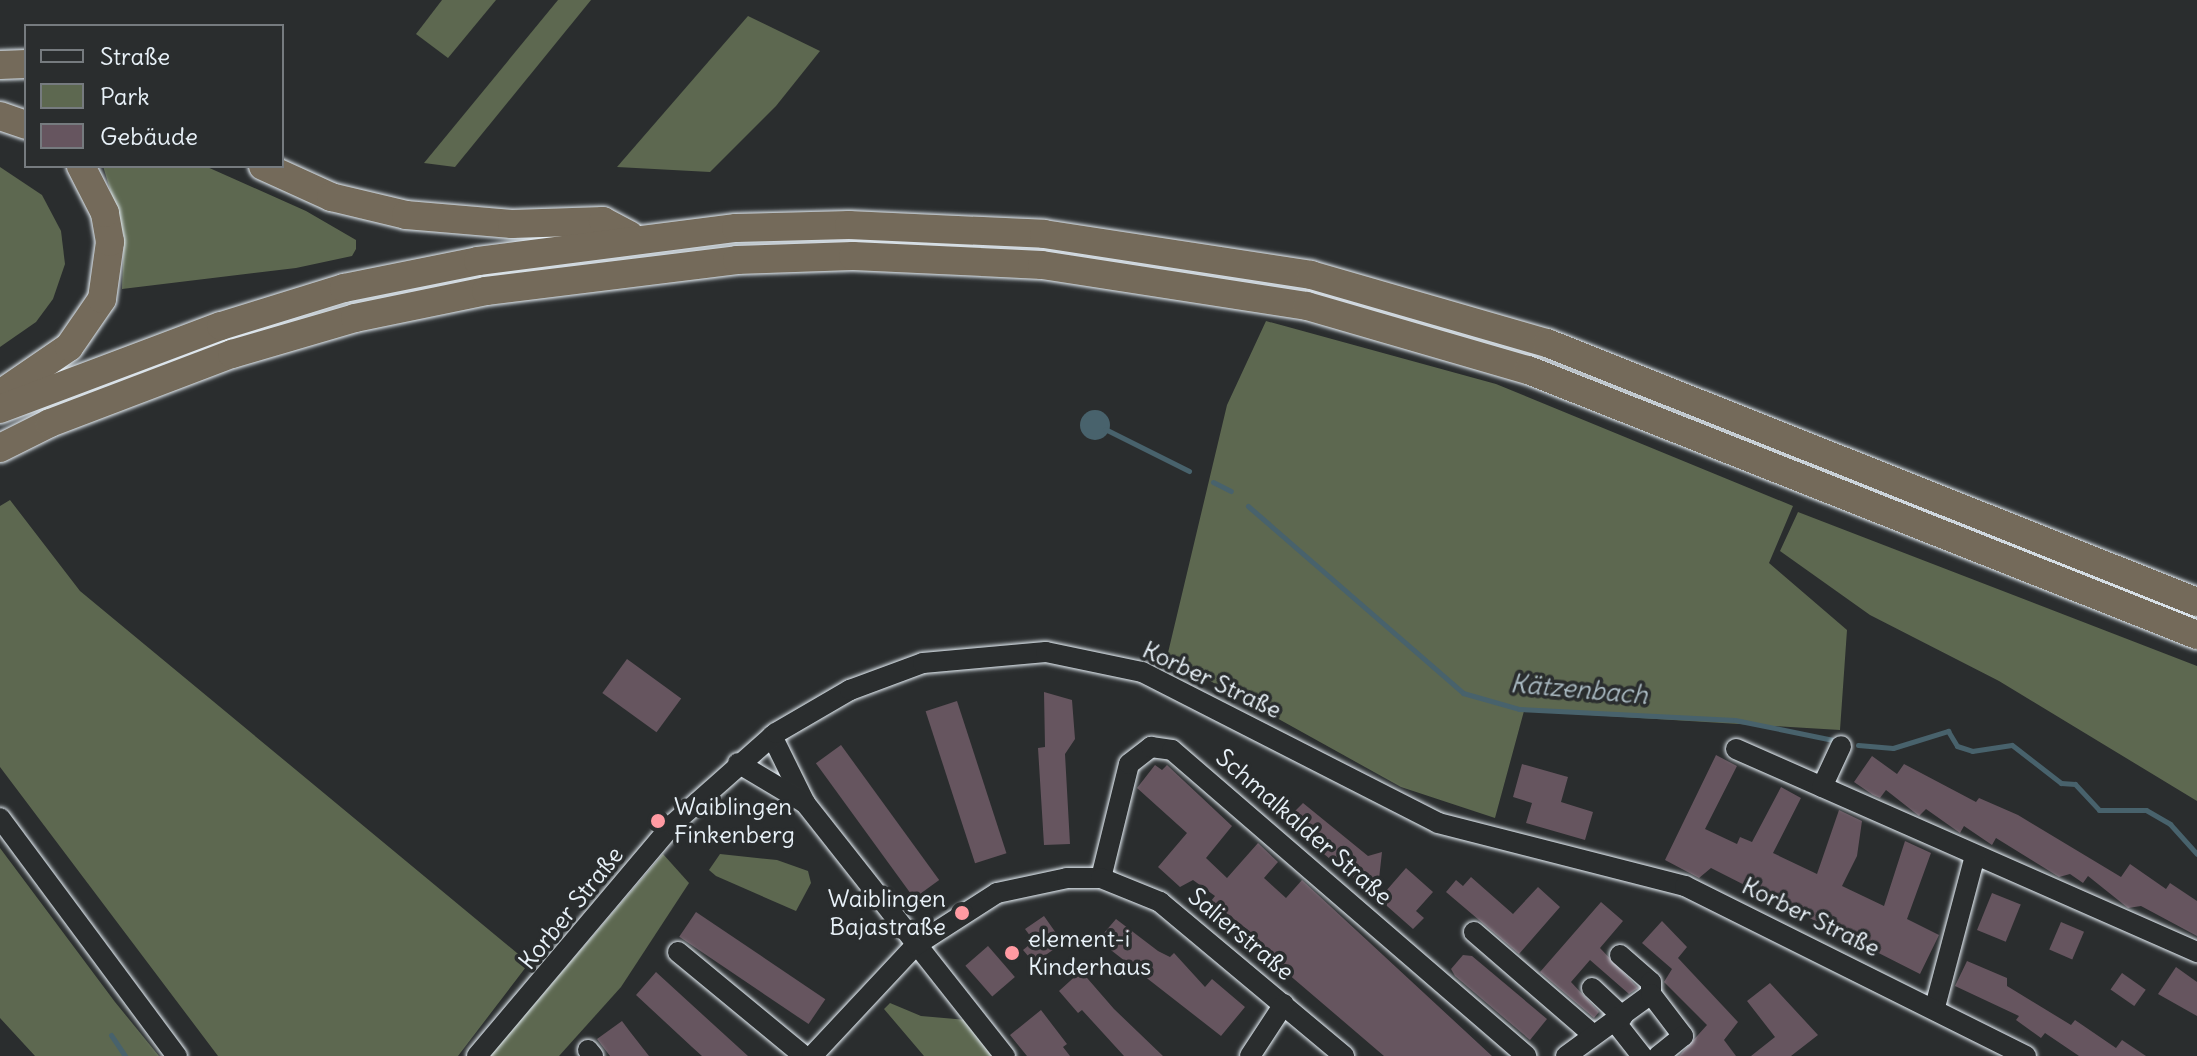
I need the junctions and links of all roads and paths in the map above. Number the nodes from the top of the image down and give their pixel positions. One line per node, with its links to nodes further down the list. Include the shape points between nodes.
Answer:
1 (24, 64): 2 (highway)
2 (0, 65)
3 (0, 116): 4 (highway)
4 (24, 124)
5 (82, 168): 8 (highway, via 105,213 110,242 102,299 69,347)
6 (267, 168): 7 (highway, via 331,197 406,215 512,224 603,221)
7 (633, 237): 9 (highway, via 344,288 113,363); 11 (highway, via 736,228 956,227 1137,244 1311,275 1424,305 1638,375)
8 (0, 394)
9 (0, 409)
10 (0, 448): 12 (highway, via 109,398 232,354 355,318 486,291 737,260 853,256 1042,265 1307,306 1528,370)
11 (2197, 602)
12 (2197, 635)
13 (772, 736): 16 (street, Korber Straße); 18 (street); 30 (street, Korber Straße, via 850,690 923,663 1005,652 1103,661 1194,695 1414,814 1479,836 1685,886)
14 (1841, 746): 17 (street)
15 (1736, 749): 17 (street)
16 (738, 763): 18 (street); 34 (street, Korber Straße, via 673,824)
17 (1822, 787): 20 (street)
18 (805, 803): 23 (street)
19 (0, 818): 33 (street)
20 (1975, 856): 25 (street); 30 (street)
21 (1101, 878): 23 (street, Salierstraße, via 1033,881 997,893); 29 (street, Salierstraße, via 1160,902 1195,926); 40 (street, Schmalkalder Straße, via 1129,764 1151,747 1172,750)
22 (1474, 932): 32 (street)
23 (916, 945): 36 (street, Salierstraße); 37 (street)
24 (678, 952): 35 (street)
25 (2197, 952)
26 (1620, 955): 28 (street, via 1651,982)
27 (1592, 988): 31 (street)
28 (1651, 994): 31 (street); 43 (street, via 1683,1036)
29 (1284, 1004): 38 (street); 39 (street, Salierstraße)
30 (1935, 1007): 44 (street, Korber Straße)
31 (1619, 1020): 32 (street); 42 (street)
32 (1592, 1034): 41 (street)
33 (177, 1056)
34 (477, 1056)
35 (804, 1056)
36 (812, 1056)
37 (1005, 1056)
38 (1250, 1056)
39 (1344, 1056)
40 (1526, 1056)
41 (1566, 1056)
42 (1642, 1056)
43 (1658, 1056)
44 (2026, 1056)

